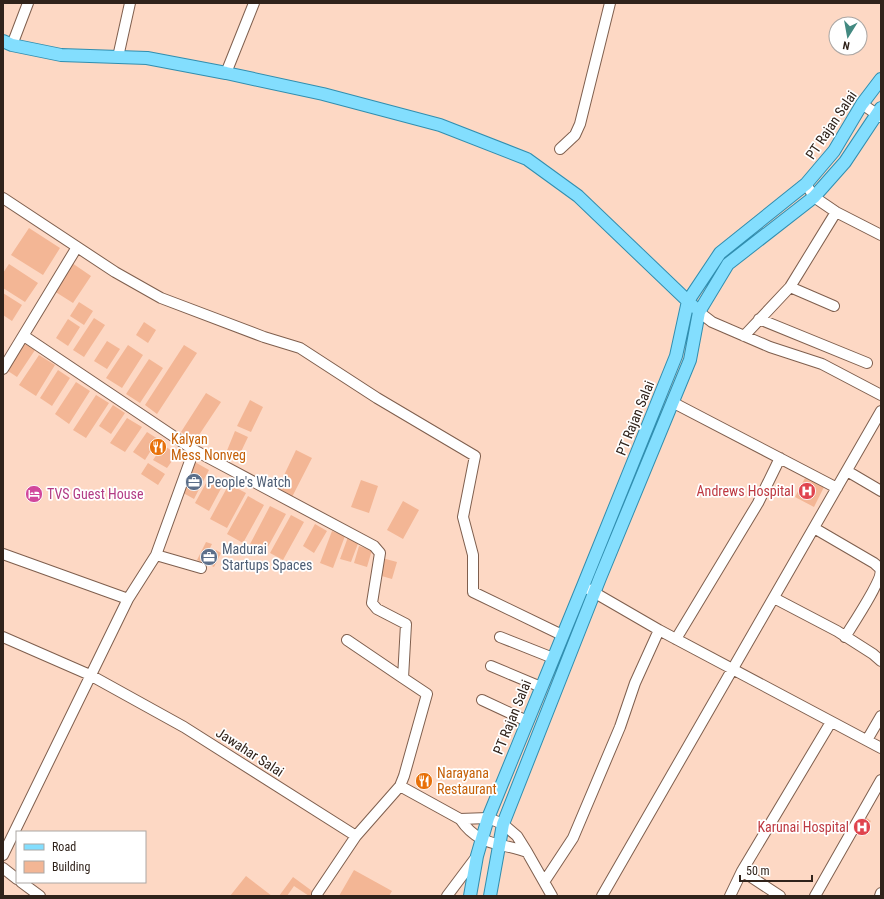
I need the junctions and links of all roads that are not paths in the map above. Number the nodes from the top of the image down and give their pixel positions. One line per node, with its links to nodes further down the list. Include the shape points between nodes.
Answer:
1 (28, 3): 5 (street)
2 (130, 3): 6 (street)
3 (254, 3): 7 (street)
4 (610, 3): 11 (street, via 580,124 575,135)
5 (8, 43): 6 (main road, via 61,55)
6 (118, 57): 7 (main road, via 146,58)
7 (226, 73): 19 (main road, via 323,94 440,125 527,159 578,196)
8 (881, 79): 9 (main road, PT Rajan Salai)
9 (862, 104): 10 (street); 12 (main road, PT Rajan Salai, via 834,151)
10 (879, 113): 13 (main road, PT Rajan Salai, via 845,162)
11 (560, 149)
12 (806, 184): 13 (street); 19 (main road, PT Rajan Salai, via 720,253)
13 (814, 197): 15 (street); 21 (main road, PT Rajan Salai, via 728,264)
14 (3, 198): 17 (street)
15 (836, 212): 16 (street); 18 (street)
16 (881, 235)
17 (77, 247): 23 (street); 47 (street, via 161,298 300,348 377,398 475,456 463,517 473,555 473,592)
18 (790, 286): 20 (street); 22 (street)
19 (688, 301): 21 (main road); 32 (main road, PT Rajan Salai, via 676,356)
20 (834, 306)
21 (699, 312): 24 (street, via 712,322); 28 (main road, PT Rajan Salai, via 690,360)
22 (759, 320): 24 (street); 25 (street)
23 (24, 336): 26 (street); 30 (street)
24 (744, 336): 27 (street, via 822,364)
25 (867, 362)
26 (3, 369)
27 (881, 395)
28 (672, 402): 31 (street); 34 (main road, PT Rajan Salai)
29 (881, 412): 33 (street)
30 (194, 450): 39 (street); 58 (street, via 374,546 380,553 372,603 377,609 406,624)
31 (780, 458): 35 (street); 51 (street, via 758,503)
32 (632, 465): 34 (main road); 42 (main road, PT Rajan Salai)
33 (847, 470): 35 (street); 36 (street)
34 (643, 473): 43 (main road, PT Rajan Salai)
35 (837, 488): 37 (street)
36 (881, 491)
37 (814, 528): 41 (street); 44 (street)
38 (3, 554): 45 (street)
39 (156, 555): 40 (street); 45 (street)
40 (201, 568)
41 (881, 569): 50 (street, via 876,587)
42 (583, 586): 43 (street); 47 (main road, PT Rajan Salai)
43 (594, 592): 46 (street); 70 (main road, PT Rajan Salai)
44 (774, 598): 50 (street); 56 (street)
45 (128, 599): 57 (street)
46 (659, 630): 51 (street); 80 (street, via 573,838)
47 (562, 635): 53 (main road, PT Rajan Salai)
48 (3, 637): 57 (street, Jawahar Salai)
49 (500, 637): 53 (street)
50 (845, 637): 54 (street)
51 (676, 639): 56 (street)
52 (347, 640): 58 (street)
53 (553, 658): 59 (main road, PT Rajan Salai)
54 (881, 661)
55 (491, 666): 59 (street)
56 (733, 669): 63 (street); 88 (street)
57 (90, 674): 71 (street, Jawahar Salai, via 184,727); 75 (street)
58 (403, 678): 67 (street, via 427,694)
59 (541, 687): 62 (main road, PT Rajan Salai)
60 (482, 700): 62 (street)
61 (881, 716): 64 (street)
62 (527, 721): 68 (main road, PT Rajan Salai)
63 (831, 722): 64 (street); 78 (street)
64 (867, 740): 65 (street)
65 (881, 748)
66 (881, 780): 91 (street)
67 (400, 786): 69 (street); 71 (street)
68 (488, 818): 69 (street); 70 (street); 72 (main road, PT Rajan Salai)
69 (460, 819): 72 (street, via 467,829)
70 (503, 824): 73 (main road, PT Rajan Salai); 74 (street, via 517,836)
71 (356, 836): 82 (street)
72 (481, 839): 73 (street); 76 (main road, PT Rajan Salai)
73 (499, 845): 74 (street); 86 (main road, PT Rajan Salai)
74 (527, 852): 80 (street)
75 (3, 855)
76 (477, 856): 84 (street); 85 (main road, PT Rajan Salai)
77 (3, 868): 79 (street)
78 (742, 871): 89 (street); 90 (street)
79 (16, 878)
80 (544, 882): 87 (street)
81 (22, 883): 83 (street)
82 (317, 894)
83 (40, 896)
84 (447, 896)
85 (470, 896)
86 (490, 896)
87 (552, 896)
88 (602, 896)
89 (730, 896)
90 (780, 896)
91 (815, 896)

